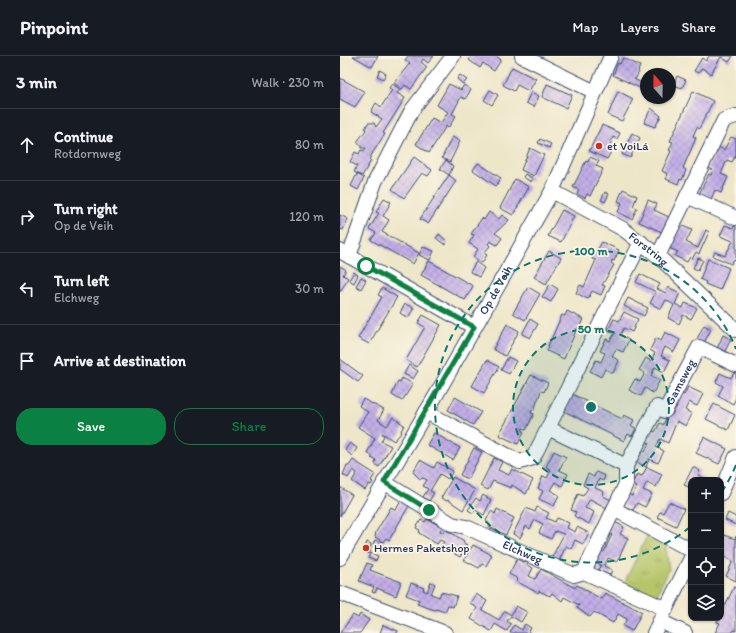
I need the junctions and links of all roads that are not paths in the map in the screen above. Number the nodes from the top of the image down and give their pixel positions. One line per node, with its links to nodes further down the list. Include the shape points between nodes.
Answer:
1 (452, 56): 10 (street, via 412,110 375,182)
2 (522, 56): 4 (street)
3 (611, 56): 4 (street, Op de Veih)
4 (596, 92): 6 (street, Op de Veih)
5 (736, 116): 7 (street, via 724,120)
6 (552, 191): 9 (street, Forstring, via 607,219); 13 (street, Op de Veih)
7 (687, 196): 8 (street); 11 (street)
8 (736, 218)
9 (641, 242): 11 (street, Forstring); 16 (street)
10 (344, 253): 13 (street)
11 (658, 256): 12 (street, Forstring)
12 (735, 326)
13 (474, 327): 15 (street, Op de Veih)
14 (736, 365): 18 (street, Gamsweg, via 699,347 665,410 657,407)
15 (426, 412): 16 (street, via 520,462 533,458); 19 (street, Op de Veih)
16 (548, 428): 18 (street)
17 (736, 457): 20 (street)
18 (626, 466): 21 (street, Gamsweg, via 626,484)
19 (384, 482): 23 (street, Op de Veih); 25 (street, Elchweg, via 452,524 466,527 574,575)
20 (724, 486)
21 (614, 509): 22 (street); 25 (street, Gamsweg)
22 (689, 549)
23 (340, 558)
24 (688, 564): 27 (street)
25 (584, 572): 27 (street, Elchweg)
26 (340, 593): 28 (street)
27 (660, 621): 29 (street, Elchweg)
28 (445, 633)
29 (685, 633)

